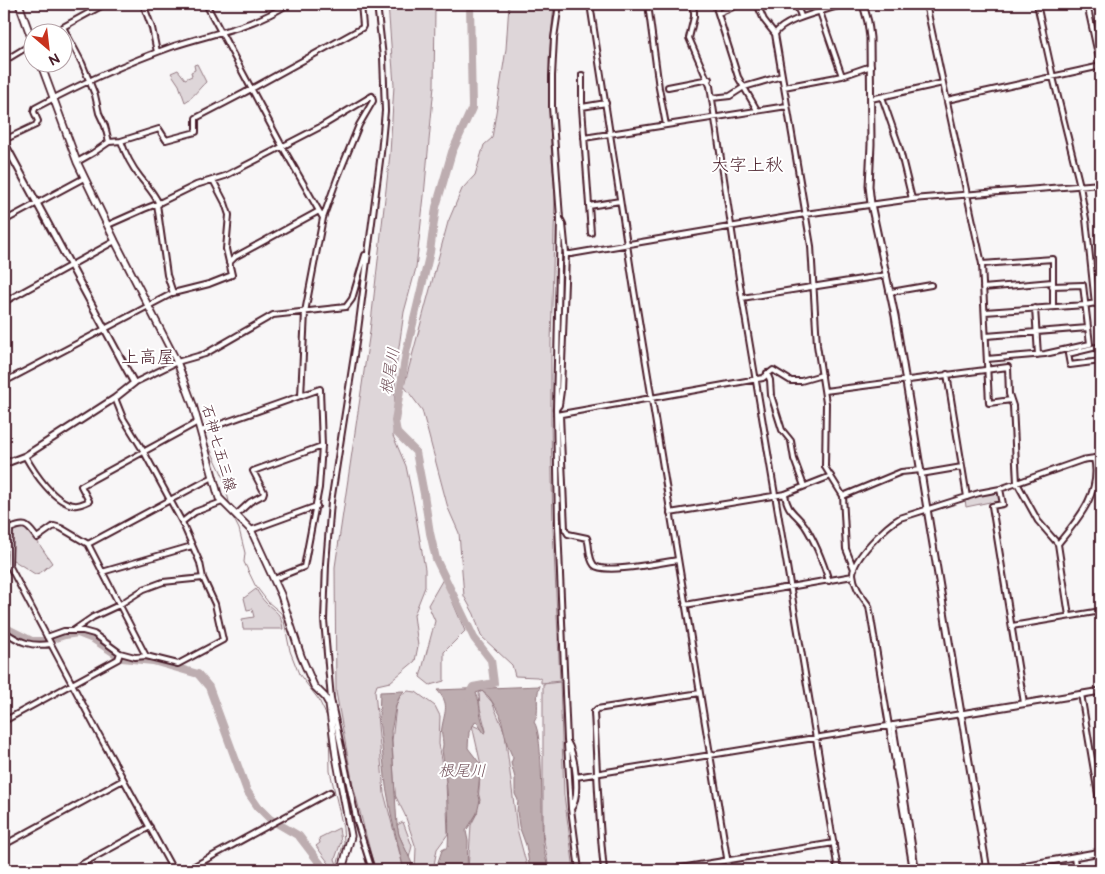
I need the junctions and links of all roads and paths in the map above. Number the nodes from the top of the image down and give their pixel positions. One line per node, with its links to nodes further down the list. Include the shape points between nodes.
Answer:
1 (19, 4): 25 (main road)
2 (105, 4): 26 (street)
3 (144, 4): 31 (street)
4 (206, 4): 27 (street)
5 (288, 4): 27 (street, via 258,20)
6 (361, 4): 46 (street, via 362,28)
7 (377, 4): 86 (street, via 385,111)
8 (559, 4): 79 (street, via 554,38 552,107)
9 (590, 4): 52 (street)
10 (648, 4): 57 (street)
11 (690, 4): 41 (street, via 694,16 689,38)
12 (715, 4): 23 (street)
13 (740, 4): 23 (street)
14 (757, 4): 28 (street)
15 (796, 4): 24 (street)
16 (844, 4): 21 (street)
17 (863, 4): 33 (street, via 868,22)
18 (926, 4): 42 (street)
19 (1037, 4): 39 (street)
20 (1087, 4): 34 (street)
21 (834, 6): 22 (street)
22 (820, 12): 24 (street); 38 (street)
23 (718, 13): 44 (street)
24 (801, 16): 28 (street)
25 (26, 22)
26 (72, 22)
27 (221, 32): 31 (street); 46 (street)
28 (775, 34): 37 (street)
29 (72, 44): 40 (street)
30 (22, 50): 32 (street)
31 (157, 52): 40 (street)
32 (4, 61)
33 (871, 66): 38 (street); 50 (street)
34 (1101, 67): 39 (street)
35 (44, 72): 48 (main road, 石神七五三線)
36 (582, 75): 54 (street)
37 (782, 76): 44 (street); 45 (street)
38 (842, 76): 45 (street)
39 (1053, 77): 51 (street); 68 (street)
40 (88, 80): 48 (street); 62 (street)
41 (709, 80): 43 (street); 49 (street)
42 (943, 83): 47 (street); 51 (street)
43 (668, 87)
44 (744, 87): 49 (street, via 730,96); 55 (street)
45 (784, 87): 53 (street)
46 (252, 88): 61 (street, via 196,118 196,132 166,140 159,129); 63 (street)
47 (882, 97): 50 (street); 70 (street)
48 (53, 98): 60 (street, via 35,108 36,125); 64 (main road, 石神七五三線)
49 (712, 98): 56 (street)
50 (871, 99): 74 (street, via 869,186)
51 (947, 100): 69 (street)
52 (606, 103): 54 (street); 58 (street)
53 (787, 106): 55 (street); 77 (street)
54 (582, 107): 59 (street)
55 (757, 110): 56 (street)
56 (714, 116): 57 (street); 82 (street)
57 (666, 125): 58 (street)
58 (610, 134): 59 (street); 71 (street)
59 (584, 138): 75 (street)
60 (4, 141): 72 (street)
61 (121, 141): 62 (street); 73 (street)
62 (109, 142): 64 (street)
63 (282, 146): 66 (street); 76 (street); 78 (street, via 372,96 373,101 359,125)
64 (77, 162): 65 (main road, 石神七五三線)
65 (84, 178): 72 (street); 81 (main road, 石神七五三線)
66 (213, 180): 73 (street); 88 (street, via 229,215 226,249)
67 (1101, 184): 68 (street)
68 (1080, 186): 69 (street); 101 (street)
69 (968, 194): 70 (street); 89 (street)
70 (912, 199): 74 (street)
71 (620, 201): 75 (street); 85 (street)
72 (37, 203): 80 (street); 90 (street)
73 (158, 204): 81 (street); 97 (street, via 167,274)
74 (872, 204): 77 (street); 91 (street)
75 (588, 206): 83 (street)
76 (319, 211): 78 (street); 88 (street)
77 (805, 214): 82 (street); 94 (street)
78 (323, 218): 106 (street)
79 (560, 218): 87 (street, via 564,224); 130 (street)
80 (4, 221)
81 (108, 225): 84 (main road, 石神七五三線)
82 (731, 227): 85 (street); 98 (street)
83 (592, 233)
84 (115, 241): 90 (street); 102 (main road, 石神七五三線)
85 (627, 244): 87 (street); 127 (street)
86 (368, 246): 106 (street, via 350,304); 212 (street, via 331,502 324,620 331,699 357,822)
87 (566, 254): 130 (street, via 561,391)
88 (229, 263): 97 (street, via 232,275)
89 (982, 264): 92 (street, via 1053,259); 95 (street)
90 (70, 266): 99 (street); 108 (street)
91 (887, 275): 94 (street); 96 (street)
92 (1052, 284): 95 (street); 103 (street, via 1084,285); 104 (street)
93 (931, 285): 96 (street)
94 (813, 287): 98 (street); 120 (street)
95 (984, 288): 107 (street)
96 (891, 292): 122 (street)
97 (173, 293): 102 (street)
98 (742, 298): 121 (street)
99 (4, 302)
100 (1101, 302): 101 (street)
101 (1095, 304): 103 (street)
102 (148, 305): 108 (street); 116 (main road, 石神七五三線)
103 (1085, 305): 104 (street); 109 (street)
104 (1053, 307): 105 (street)
105 (1035, 308): 107 (street); 110 (street)
106 (305, 312): 116 (street, via 273,315 205,354); 126 (street)
107 (984, 312): 111 (street)
108 (105, 328): 123 (street); 124 (street)
109 (1088, 328): 110 (street); 113 (street, via 1090,344)
110 (1036, 332): 111 (street); 113 (street)
111 (986, 336): 114 (street)
112 (1101, 346): 115 (street, via 1068,354 1070,365)
113 (1038, 355): 114 (street)
114 (987, 359): 117 (street)
115 (1101, 361)
116 (177, 362): 124 (street); 132 (main road, 石神七五三線)
117 (988, 369): 119 (street); 129 (street, via 1008,366); 129 (street, via 990,403)
118 (767, 373): 120 (street, via 773,370 791,381); 121 (street); 145 (street, via 782,430 791,441)
119 (947, 374): 122 (street); 140 (street)
120 (822, 375): 125 (street)
121 (756, 380): 127 (street); 150 (street)
122 (906, 380): 125 (street); 141 (street)
123 (4, 382)
124 (134, 383): 128 (street)
125 (825, 391): 142 (street, via 825,467)
126 (301, 396): 133 (street); 134 (street, via 320,389)
127 (651, 397): 131 (street); 157 (street)
128 (115, 398): 135 (street); 136 (street)
129 (1011, 400): 144 (street)
130 (556, 409): 131 (street)
131 (558, 415): 166 (street, via 565,529 568,534 587,538 592,562 600,569); 194 (street)
132 (198, 422): 133 (main road, 石神七五三線); 135 (street)
133 (200, 431): 143 (main road, 石神七五三線)
134 (322, 446): 155 (street); 158 (street, via 253,471 263,495)
135 (144, 452): 136 (street, via 81,486 89,500 73,506 42,482); 153 (street)
136 (25, 456): 139 (street)
137 (1101, 457): 138 (street)
138 (1094, 458): 144 (street); 147 (street, via 1097,469)
139 (4, 464)
140 (962, 467): 141 (street); 152 (street)
141 (921, 472): 151 (street, via 901,472); 156 (street)
142 (831, 476): 145 (street); 151 (street)
143 (213, 477): 153 (street); 154 (main road, 石神七五三線)
144 (1017, 483): 146 (street); 164 (street, via 1038,521)
145 (804, 486): 149 (street)
146 (1000, 489): 152 (street); 178 (street, via 1003,504 992,506)
147 (1093, 489): 148 (street); 164 (street, via 1083,513)
148 (1101, 492)
149 (785, 494): 150 (street); 172 (street, via 788,507 805,526 816,546)
150 (776, 495): 157 (street); 173 (street)
151 (843, 496): 167 (street, via 846,549)
152 (967, 497): 156 (street)
153 (170, 500): 160 (street); 163 (street)
154 (222, 502): 158 (main road, 石神七五三線); 160 (street, via 195,512)
155 (317, 506): 162 (street); 171 (street, via 304,567)
156 (927, 509): 167 (street, via 891,523); 190 (street)
157 (670, 513): 166 (street)
158 (236, 514): 162 (main road, 石神七五三線)
159 (4, 519): 161 (street)
160 (182, 522): 165 (street)
161 (10, 529): 163 (street, via 28,526 37,538 54,526); 181 (street, via 9,565)
162 (251, 530): 171 (main road, 石神七五三線)
163 (88, 544): 168 (street)
164 (1058, 544): 177 (street)
165 (192, 546): 168 (street); 170 (street)
166 (678, 560): 175 (street)
167 (854, 568): 169 (street)
168 (102, 572): 174 (street)
169 (853, 576): 172 (street); 192 (street, via 856,589 869,606)
170 (203, 578): 174 (street, via 163,582 144,589); 184 (street, via 215,604 223,640 178,664)
171 (274, 579): 211 (main road, 石神七五三線, via 314,686 329,704 351,836)
172 (829, 581): 173 (street)
173 (791, 587): 175 (street); 193 (street)
174 (119, 605): 179 (street); 184 (street)
175 (685, 605): 187 (street)
176 (1101, 611): 177 (street)
177 (1068, 616): 178 (street)
178 (1012, 626): 189 (street)
179 (74, 630): 181 (street); 183 (street, via 94,634)
180 (4, 631): 182 (street, via 28,644)
181 (47, 637): 182 (street)
182 (50, 644): 185 (street)
183 (119, 655): 184 (street); 185 (street)
184 (146, 656)
185 (72, 683): 191 (street); 198 (street)
186 (1101, 691): 188 (street)
187 (700, 693): 195 (street); 196 (street, via 597,709 594,712)
188 (1081, 694): 189 (street); 201 (street)
189 (1024, 703): 190 (street)
190 (961, 714): 192 (street); 219 (street)
191 (4, 720)
192 (891, 725): 193 (street); 218 (street)
193 (817, 737): 195 (street); 203 (street)
194 (567, 742): 197 (street); 200 (street)
195 (710, 755): 196 (street); 207 (street)
196 (598, 773): 197 (street); 214 (street, via 597,799)
197 (576, 777): 200 (street)
198 (123, 780): 202 (street); 204 (street)
199 (330, 792): 210 (street)
200 (571, 809): 213 (street)
201 (1101, 812)
202 (150, 827): 208 (street); 209 (street)
203 (834, 843): 207 (street); 217 (street)
204 (4, 845)
205 (1101, 852): 206 (street)
206 (1074, 858): 220 (street); 221 (street)
207 (727, 861): 215 (street); 216 (street)
208 (71, 870)
209 (173, 870)
210 (187, 870)
211 (342, 870)
212 (372, 870)
213 (579, 870)
214 (604, 870)
215 (670, 870)
216 (728, 870)
217 (838, 870)
218 (915, 870)
219 (987, 870)
220 (1015, 870)
221 (1076, 870)

